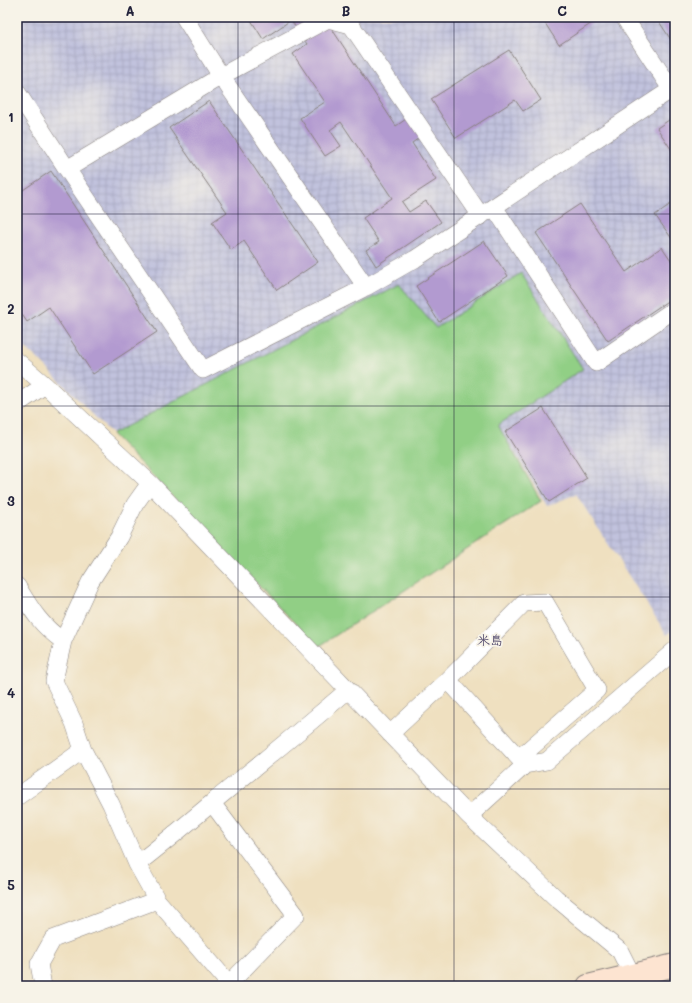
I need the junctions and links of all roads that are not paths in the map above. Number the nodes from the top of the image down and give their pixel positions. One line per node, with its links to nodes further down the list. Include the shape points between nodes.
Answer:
1 (184, 17): 3 (street)
2 (624, 17): 4 (street)
3 (221, 76): 6 (street); 7 (street, via 328,19 351,25); 8 (street)
4 (674, 90): 7 (street)
5 (17, 92): 6 (street)
6 (67, 169): 8 (street, via 204,370)
7 (487, 211): 8 (street); 9 (street, via 596,363)
8 (366, 287)
9 (675, 309)
10 (17, 361): 11 (street)
11 (45, 385): 12 (street); 13 (street)
12 (17, 404)
13 (150, 483): 15 (street, via 90,582); 18 (street)
14 (17, 586): 15 (street, via 50,632)
15 (63, 641): 20 (street, via 54,681 74,723)
16 (675, 650): 21 (street, via 547,761)
17 (448, 680): 19 (street); 21 (street); 21 (street, via 524,603 545,602 597,690)
18 (348, 690): 19 (street); 23 (street)
19 (390, 734): 24 (street)
20 (83, 750): 22 (street); 25 (street, via 111,804)
21 (522, 762): 24 (street)
22 (17, 797)
23 (212, 803): 25 (street); 29 (street, via 296,915)
24 (469, 816): 28 (street, via 556,898 620,951)
25 (137, 864): 26 (street)
26 (157, 900): 29 (street); 30 (street, via 53,939 39,964)
27 (675, 965): 28 (main road)
28 (634, 981): 31 (main road)
29 (230, 985)
30 (43, 986)
31 (588, 986)

